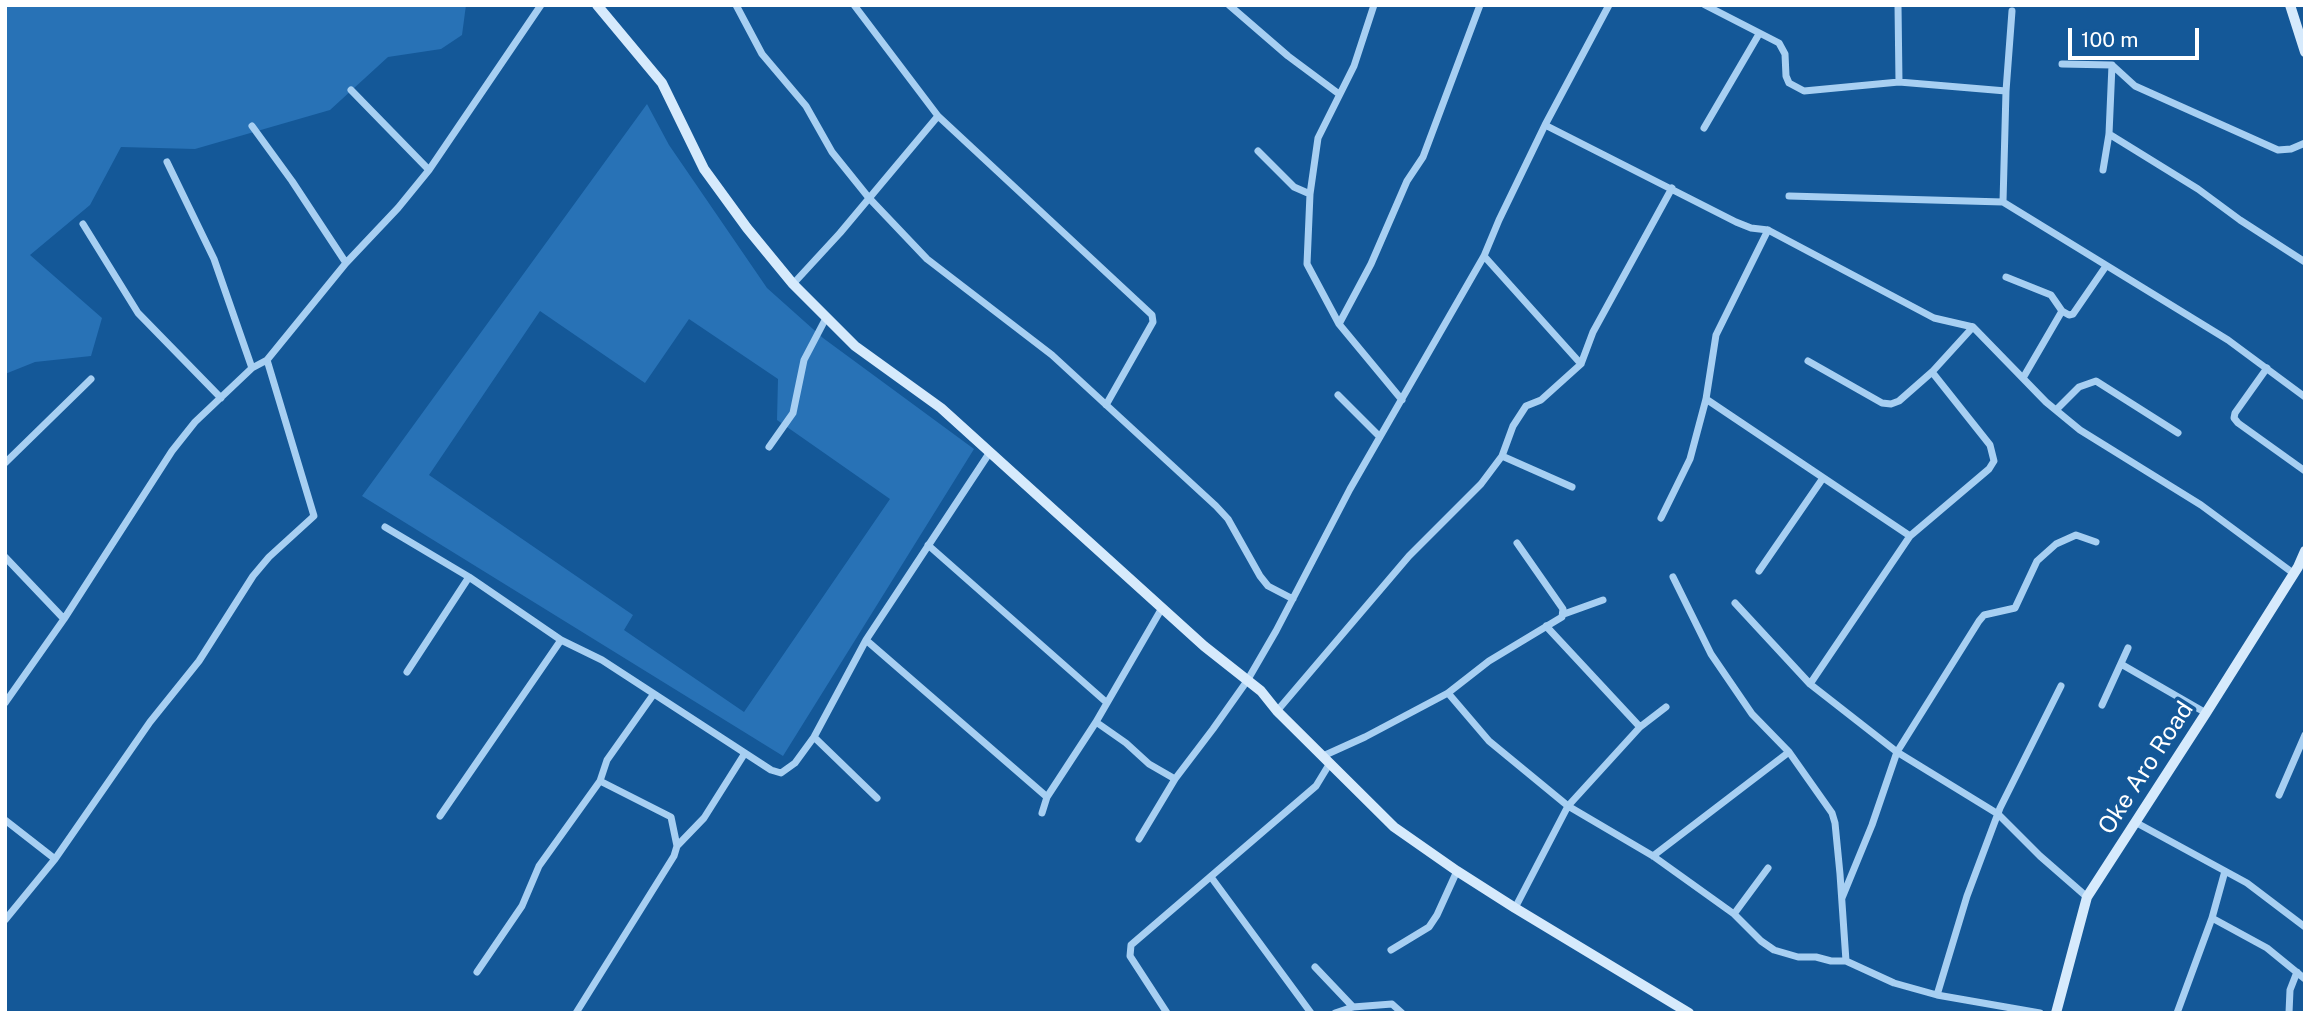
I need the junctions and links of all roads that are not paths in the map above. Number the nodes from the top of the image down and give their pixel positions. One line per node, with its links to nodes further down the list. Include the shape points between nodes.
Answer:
1 (541, 5): 29 (street)
2 (597, 5): 43 (street, via 662,83 704,169)
3 (736, 5): 34 (street, via 762,54 794,91 832,152)
4 (854, 5): 21 (street)
5 (1229, 5): 20 (street)
6 (1374, 5): 20 (street, via 1354,66)
7 (1480, 5): 46 (street, via 1423,157 1407,181)
8 (1609, 5): 22 (street)
9 (1705, 5): 13 (street)
10 (1898, 5): 17 (street)
11 (2290, 5): 14 (street)
12 (2012, 11): 19 (street)
13 (1759, 34): 17 (street, via 1783,48 1789,83 1804,91); 24 (street)
14 (2305, 52)
15 (2062, 64): 16 (street)
16 (2112, 65): 25 (street); 26 (street, via 2135,86 2278,150)
17 (1899, 82): 19 (street)
18 (351, 90): 29 (street)
19 (2006, 91): 35 (street)
20 (1339, 94): 32 (street, via 1318,138)
21 (938, 116): 34 (street); 61 (street, via 1152,315 1153,321)
22 (1545, 125): 31 (street); 38 (street)
23 (251, 126): 40 (street)
24 (1703, 128)
25 (2109, 134): 30 (street); 39 (street)
26 (2305, 143)
27 (1258, 151): 32 (street, via 1294,187)
28 (167, 162): 51 (street, via 214,259)
29 (429, 170): 40 (street)
30 (2103, 170)
31 (1672, 188): 37 (street, via 1736,222); 50 (street, via 1593,332)
32 (1310, 194): 46 (street, via 1307,264)
33 (1789, 196): 35 (street)
34 (869, 198): 43 (street); 61 (street, via 927,259 1052,355)
35 (2003, 202): 41 (street)
36 (83, 224): 58 (street, via 138,313)
37 (1768, 230): 47 (street, via 1934,318); 59 (street, via 1716,335)
38 (1484, 256): 50 (street); 60 (street)
39 (2305, 262)
40 (346, 263): 48 (street)
41 (2106, 266): 44 (street, via 2073,314); 52 (street)
42 (2006, 277): 44 (street, via 2051,295)
43 (793, 284): 45 (street)
44 (2062, 311): 54 (street)
45 (826, 318): 65 (street, via 804,360 793,413); 66 (street)
46 (1339, 324): 60 (street)
47 (1973, 327): 53 (street); 54 (street)
48 (267, 360): 51 (street); 130 (street, via 314,516 253,576 199,661 150,722)
49 (1808, 361): 53 (street, via 1891,404)
50 (1581, 363): 67 (street, via 1541,400 1526,406)
51 (253, 368): 58 (street)
52 (2267, 368): 57 (street); 69 (street, via 2234,418)
53 (1932, 372): 74 (street, via 1990,445 1994,461)
54 (2023, 378): 62 (street)
55 (91, 380): 68 (street)
56 (1338, 395): 64 (street)
57 (2305, 397)
58 (221, 398): 89 (street, via 172,451)
59 (1706, 399): 70 (street); 72 (street, via 1686,471)
60 (1402, 400): 64 (street)
61 (1105, 405): 84 (street, via 1216,506 1268,586)
62 (2057, 409): 63 (street, via 2079,387 2096,381); 81 (street, via 2101,444)
63 (2178, 433)
64 (1379, 436): 84 (street)
65 (769, 447)
66 (990, 452): 77 (street); 87 (street)
67 (1502, 456): 71 (street); 105 (street, via 1481,484 1409,556)
68 (5, 463)
69 (2305, 471)
70 (1823, 478): 74 (street); 80 (street)
71 (1572, 487)
72 (1661, 518)
73 (385, 527): 82 (street)
74 (1910, 536): 97 (street)
75 (2096, 542): 113 (street, via 2068,537 2037,561 2015,608 1984,615)
76 (1517, 543): 88 (street)
77 (928, 545): 92 (street); 101 (street)
78 (2305, 551): 81 (street, Oke Aro Road)
79 (5, 557): 89 (street)
80 (1759, 571)
81 (2299, 571): 106 (street, Oke Aro Road)
82 (469, 577): 91 (street); 95 (street)
83 (1673, 577): 112 (street, via 1711,654 1752,715)
84 (1293, 599): 96 (street)
85 (1604, 600): 88 (street)
86 (1735, 603): 97 (street)
87 (1162, 608): 96 (street); 101 (street)
88 (1564, 614): 90 (street)
89 (64, 619): 102 (street)
90 (1546, 626): 99 (street); 108 (street)
91 (561, 639): 100 (street); 124 (street)
92 (866, 640): 110 (street); 119 (street)
93 (2128, 648): 94 (street)
94 (2121, 664): 103 (street); 106 (street)
95 (407, 672)
96 (1247, 681): 105 (street); 116 (street)
97 (1810, 684): 113 (street)
98 (2062, 686): 123 (street)
99 (1448, 693): 115 (street); 121 (street, via 1489,741)
100 (653, 695): 114 (street); 117 (street, via 607,760)
101 (1106, 702): 107 (street)
102 (5, 703)
103 (2102, 705)
104 (1666, 706): 108 (street)
105 (1277, 711): 115 (street)
106 (2206, 713): 126 (street, Oke Aro Road)
107 (1096, 722): 116 (street); 119 (street)
108 (1640, 727): 121 (street)
109 (2305, 735): 111 (street)
110 (814, 737): 114 (street, via 795,763 781,772); 120 (street)
111 (2302, 749): 118 (street)
112 (1790, 752): 129 (street); 136 (street, via 1835,823)
113 (1897, 752): 123 (street); 136 (street)
114 (745, 753): 128 (street, via 704,818)
115 (1326, 759): 132 (street, via 1394,827); 134 (street, via 1316,786)
116 (1175, 779): 127 (street)
117 (600, 781): 128 (street, via 671,817); 145 (street, via 539,866 522,906)
118 (2279, 795)
119 (1047, 797): 122 (street)
120 (877, 798)
121 (1568, 806): 129 (street); 137 (street)
122 (1042, 813)
123 (1998, 814): 135 (street); 148 (street)
124 (440, 816)
125 (5, 820): 130 (street)
126 (2135, 821): 133 (street); 135 (street, Oke Aro Road)
127 (1139, 839)
128 (677, 846): 150 (street)
129 (1653, 856): 138 (street)
130 (55, 859): 140 (street)
131 (1768, 868): 138 (street)
132 (1457, 871): 137 (street); 142 (street, via 1429,927)
133 (2225, 871): 139 (street); 141 (street)
134 (1211, 877): 151 (street, via 1130,946); 152 (street)
135 (2087, 897): 157 (street, Oke Aro Road)
136 (1842, 898): 143 (street)
137 (1515, 908): 155 (street)
138 (1734, 914): 143 (street, via 1774,950)
139 (2212, 918): 146 (street, via 2267,948); 158 (street)
140 (5, 920)
141 (2305, 927)
142 (1391, 950)
143 (1846, 961): 148 (street, via 1894,983)
144 (1315, 967): 149 (street)
145 (477, 972)
146 (2297, 972): 147 (street); 159 (street)
147 (2305, 979)
148 (1937, 995): 156 (street)
149 (1353, 1007): 153 (street); 154 (street, via 1392,1004)
150 (576, 1013)
151 (1167, 1013)
152 (1311, 1013)
153 (1335, 1013)
154 (1402, 1013)
155 (1689, 1013)
156 (2040, 1013)
157 (2056, 1013)
158 (2177, 1013)
159 (2289, 1013)

